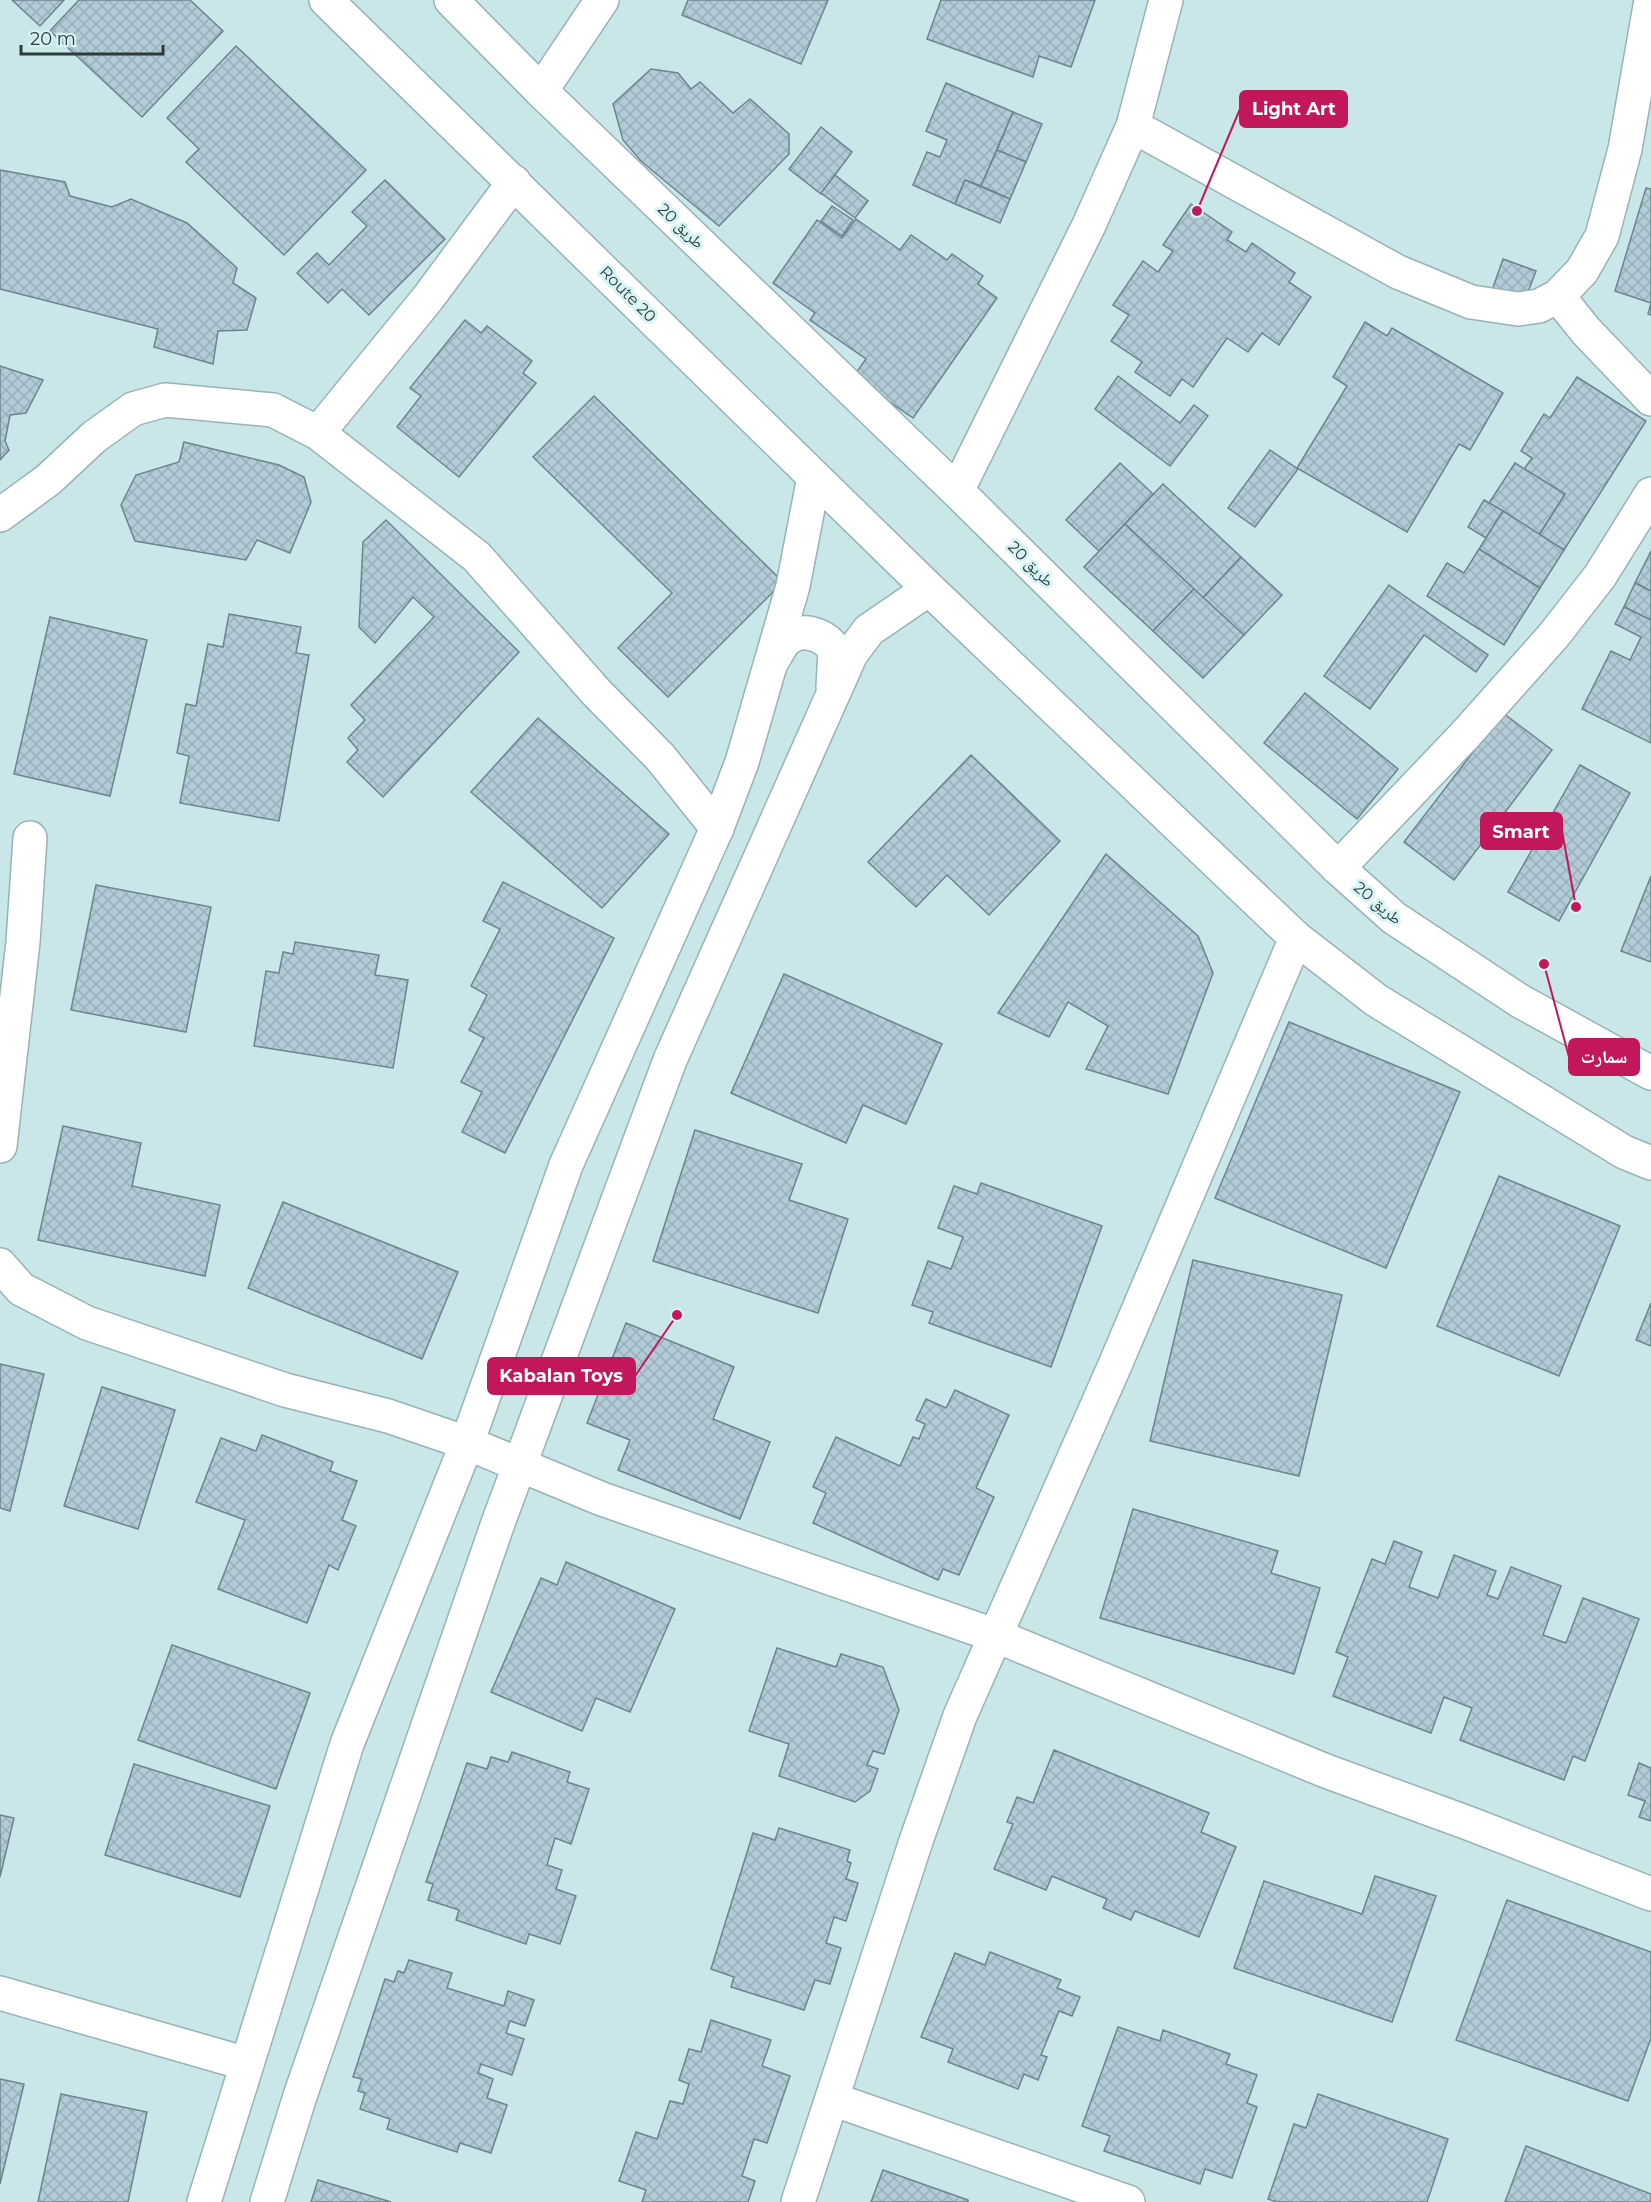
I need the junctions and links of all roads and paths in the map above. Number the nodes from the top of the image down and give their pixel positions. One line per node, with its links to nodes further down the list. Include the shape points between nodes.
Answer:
1 (326, 0): 8 (street, Route 20)
2 (452, 0): 6 (street, طريق 20)
3 (602, 0): 6 (street)
4 (1166, 0): 7 (street)
5 (1651, 0): 9 (street, via 1625,149 1602,236 1582,271)
6 (541, 90): 13 (street, طريق 20)
7 (1133, 126): 9 (street, via 1398,272 1471,302 1518,309 1539,306); 13 (street, via 1089,225)
8 (514, 182): 11 (street, via 428,298); 12 (street, Route 20)
9 (1558, 296): 10 (street)
10 (1651, 399)
11 (318, 434): 15 (street, via 273,410 165,400 132,409); 19 (street, via 477,557 596,692 660,757)
12 (814, 477): 16 (street, Route 20); 17 (street, via 793,586)
13 (957, 491): 21 (street, طريق 20)
14 (1651, 494): 21 (street, via 1600,576 1554,634 1465,735)
15 (0, 515)
16 (929, 589): 18 (street, via 868,630 851,654); 22 (street)
17 (770, 666): 18 (street, via 792,636 810,632 821,636 835,650); 19 (street, via 742,762)
18 (831, 698): 28 (street, via 670,1060)
19 (717, 828): 27 (street, via 566,1165)
20 (30, 838): 24 (street, via 23,942)
21 (1338, 868): 23 (street, طريق 20, via 1404,925 1520,1001)
22 (1296, 938): 25 (street, via 1376,1000 1624,1152); 29 (street, via 1119,1355)
23 (1651, 1073)
24 (0, 1146)
25 (1651, 1163)
26 (0, 1265): 27 (street, via 21,1289 87,1323 285,1390 388,1416)
27 (468, 1443): 28 (street); 32 (street, via 346,1744)
28 (520, 1464): 29 (street, via 602,1499); 35 (street, via 300,2096)
29 (993, 1635): 30 (street, via 1326,1771); 33 (street, via 916,1840)
30 (1651, 1894)
31 (0, 1993): 32 (street)
32 (247, 2064): 34 (street)
33 (832, 2099): 36 (street); 37 (street)
34 (204, 2202)
35 (267, 2202)
36 (798, 2202)
37 (1128, 2202)

